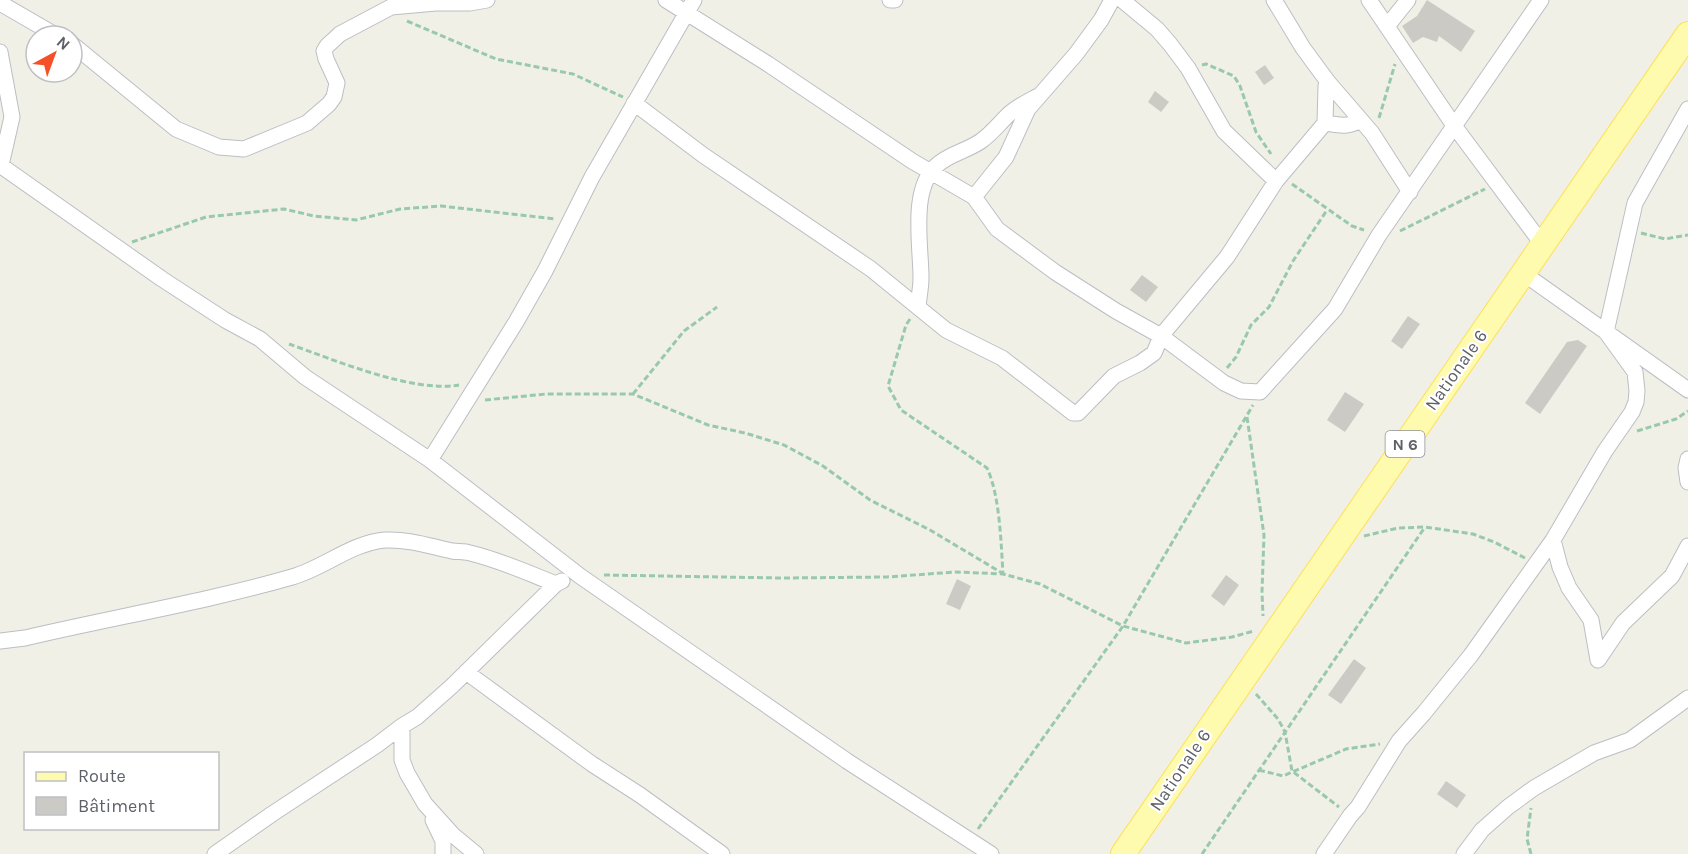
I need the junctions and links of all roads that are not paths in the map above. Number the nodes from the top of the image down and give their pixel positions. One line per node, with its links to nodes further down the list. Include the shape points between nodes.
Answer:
1 (666, 0): 12 (street)
2 (890, 0): 3 (street)
3 (895, 0)
4 (1112, 0): 19 (street, via 1076,54)
5 (1122, 0): 27 (street, via 1170,44 1224,131)
6 (1274, 0): 18 (street)
7 (1369, 0): 14 (street)
8 (1407, 0): 14 (street)
9 (1541, 0): 24 (street)
10 (481, 1): 17 (street, via 391,7 340,34 324,51 337,82 329,104 307,123 244,149 219,147 176,129)
11 (0, 3): 13 (street)
12 (690, 6): 20 (street); 26 (street)
13 (36, 24)
14 (1388, 25): 24 (street)
15 (1688, 34): 30 (main road, Nationale 6 / N 6)
16 (0, 52): 25 (street, via 12,117)
17 (84, 54)
18 (1328, 82): 22 (street); 23 (street)
19 (1038, 96): 26 (street, via 1016,108 984,139 947,158); 29 (street, via 1006,157)
20 (634, 103): 32 (street); 37 (street, via 545,271)
21 (1688, 109): 33 (street, via 1635,203)
22 (1360, 120): 23 (street, via 1344,126); 28 (street)
23 (1325, 123): 27 (street)
24 (1455, 127): 28 (street); 30 (street)
25 (1, 165): 37 (street, via 162,279 260,339 305,377)
26 (930, 172): 29 (street); 32 (street, via 919,215)
27 (1276, 181): 34 (street, via 1227,257)
28 (1410, 192): 34 (street, via 1335,309 1260,392 1241,391 1224,383)
29 (974, 197): 34 (street, via 997,230 1054,272)
30 (1543, 244): 31 (main road, Nationale 6 / N 6)
31 (1523, 273): 33 (street); 53 (main road, Nationale 6 / N 6, via 1336,542 1272,627)
32 (918, 306): 34 (street, via 946,330 1002,358 1073,413 1083,410 1114,376 1149,358)
33 (1606, 332): 35 (street); 39 (street, via 1635,372 1636,402)
34 (1161, 336)
35 (1688, 390)
36 (1688, 459): 38 (street)
37 (430, 460): 41 (street)
38 (1688, 482)
39 (1552, 540): 40 (street, via 1569,588 1591,620 1598,660 1623,623 1672,576); 54 (street, via 1471,655 1399,741)
40 (1688, 546)
41 (580, 576): 42 (street); 52 (street, via 847,761)
42 (556, 584): 43 (street, via 467,552 407,540 383,540 352,549 296,576); 44 (street)
43 (0, 641)
44 (466, 672): 46 (street); 51 (street)
45 (1688, 698): 55 (street, via 1630,740 1594,753 1534,788 1482,830)
46 (402, 726): 47 (street, via 402,760); 48 (street)
47 (425, 804): 49 (street, via 443,841); 50 (street, via 453,836)
48 (215, 854)
49 (443, 854)
50 (476, 854)
51 (722, 854)
52 (991, 854)
53 (1123, 854)
54 (1324, 854)
55 (1464, 854)

